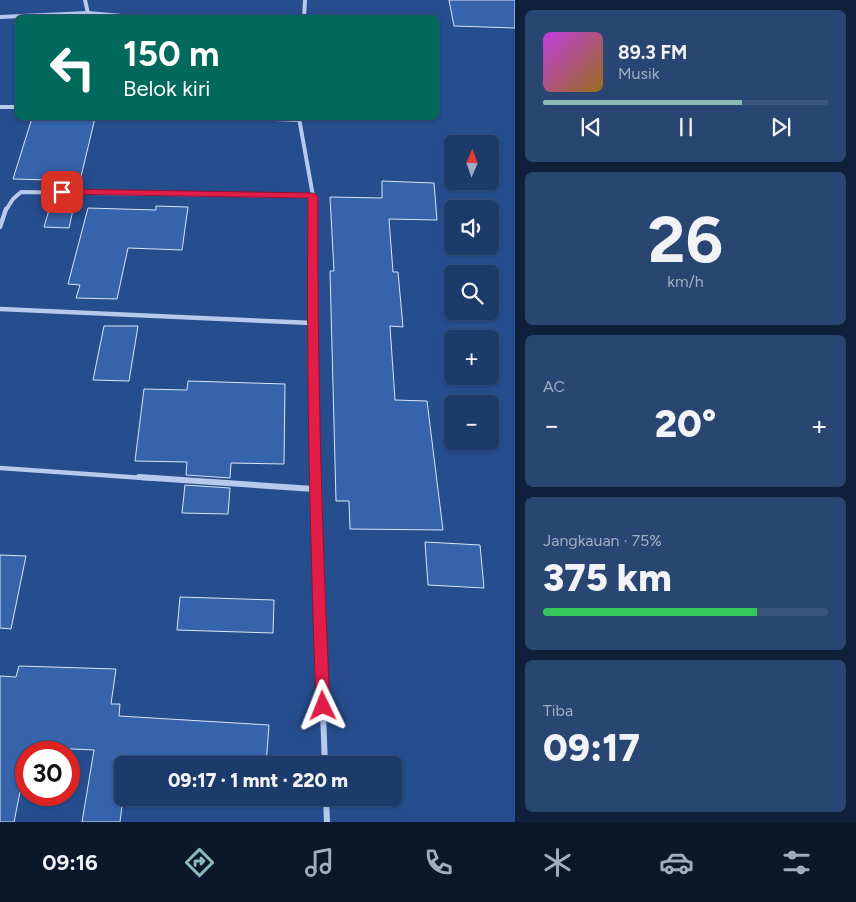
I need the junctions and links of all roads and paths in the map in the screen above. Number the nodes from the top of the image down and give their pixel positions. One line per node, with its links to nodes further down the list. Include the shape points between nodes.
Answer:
1 (84, 0): 3 (street)
2 (305, 0): 6 (street)
3 (88, 13): 4 (street); 5 (street)
4 (44, 15)
5 (111, 15)
6 (304, 15)
7 (15, 16): 8 (street)
8 (0, 17)
9 (0, 107): 10 (street)
10 (15, 107)
11 (299, 120): 12 (street)
12 (313, 196): 13 (street, via 21,192 11,198); 15 (street)
13 (0, 228)
14 (0, 308): 15 (street)
15 (312, 323): 17 (street)
16 (0, 468): 17 (street)
17 (314, 489): 18 (street)
18 (325, 756)
19 (326, 806): 20 (street)
20 (327, 822)

